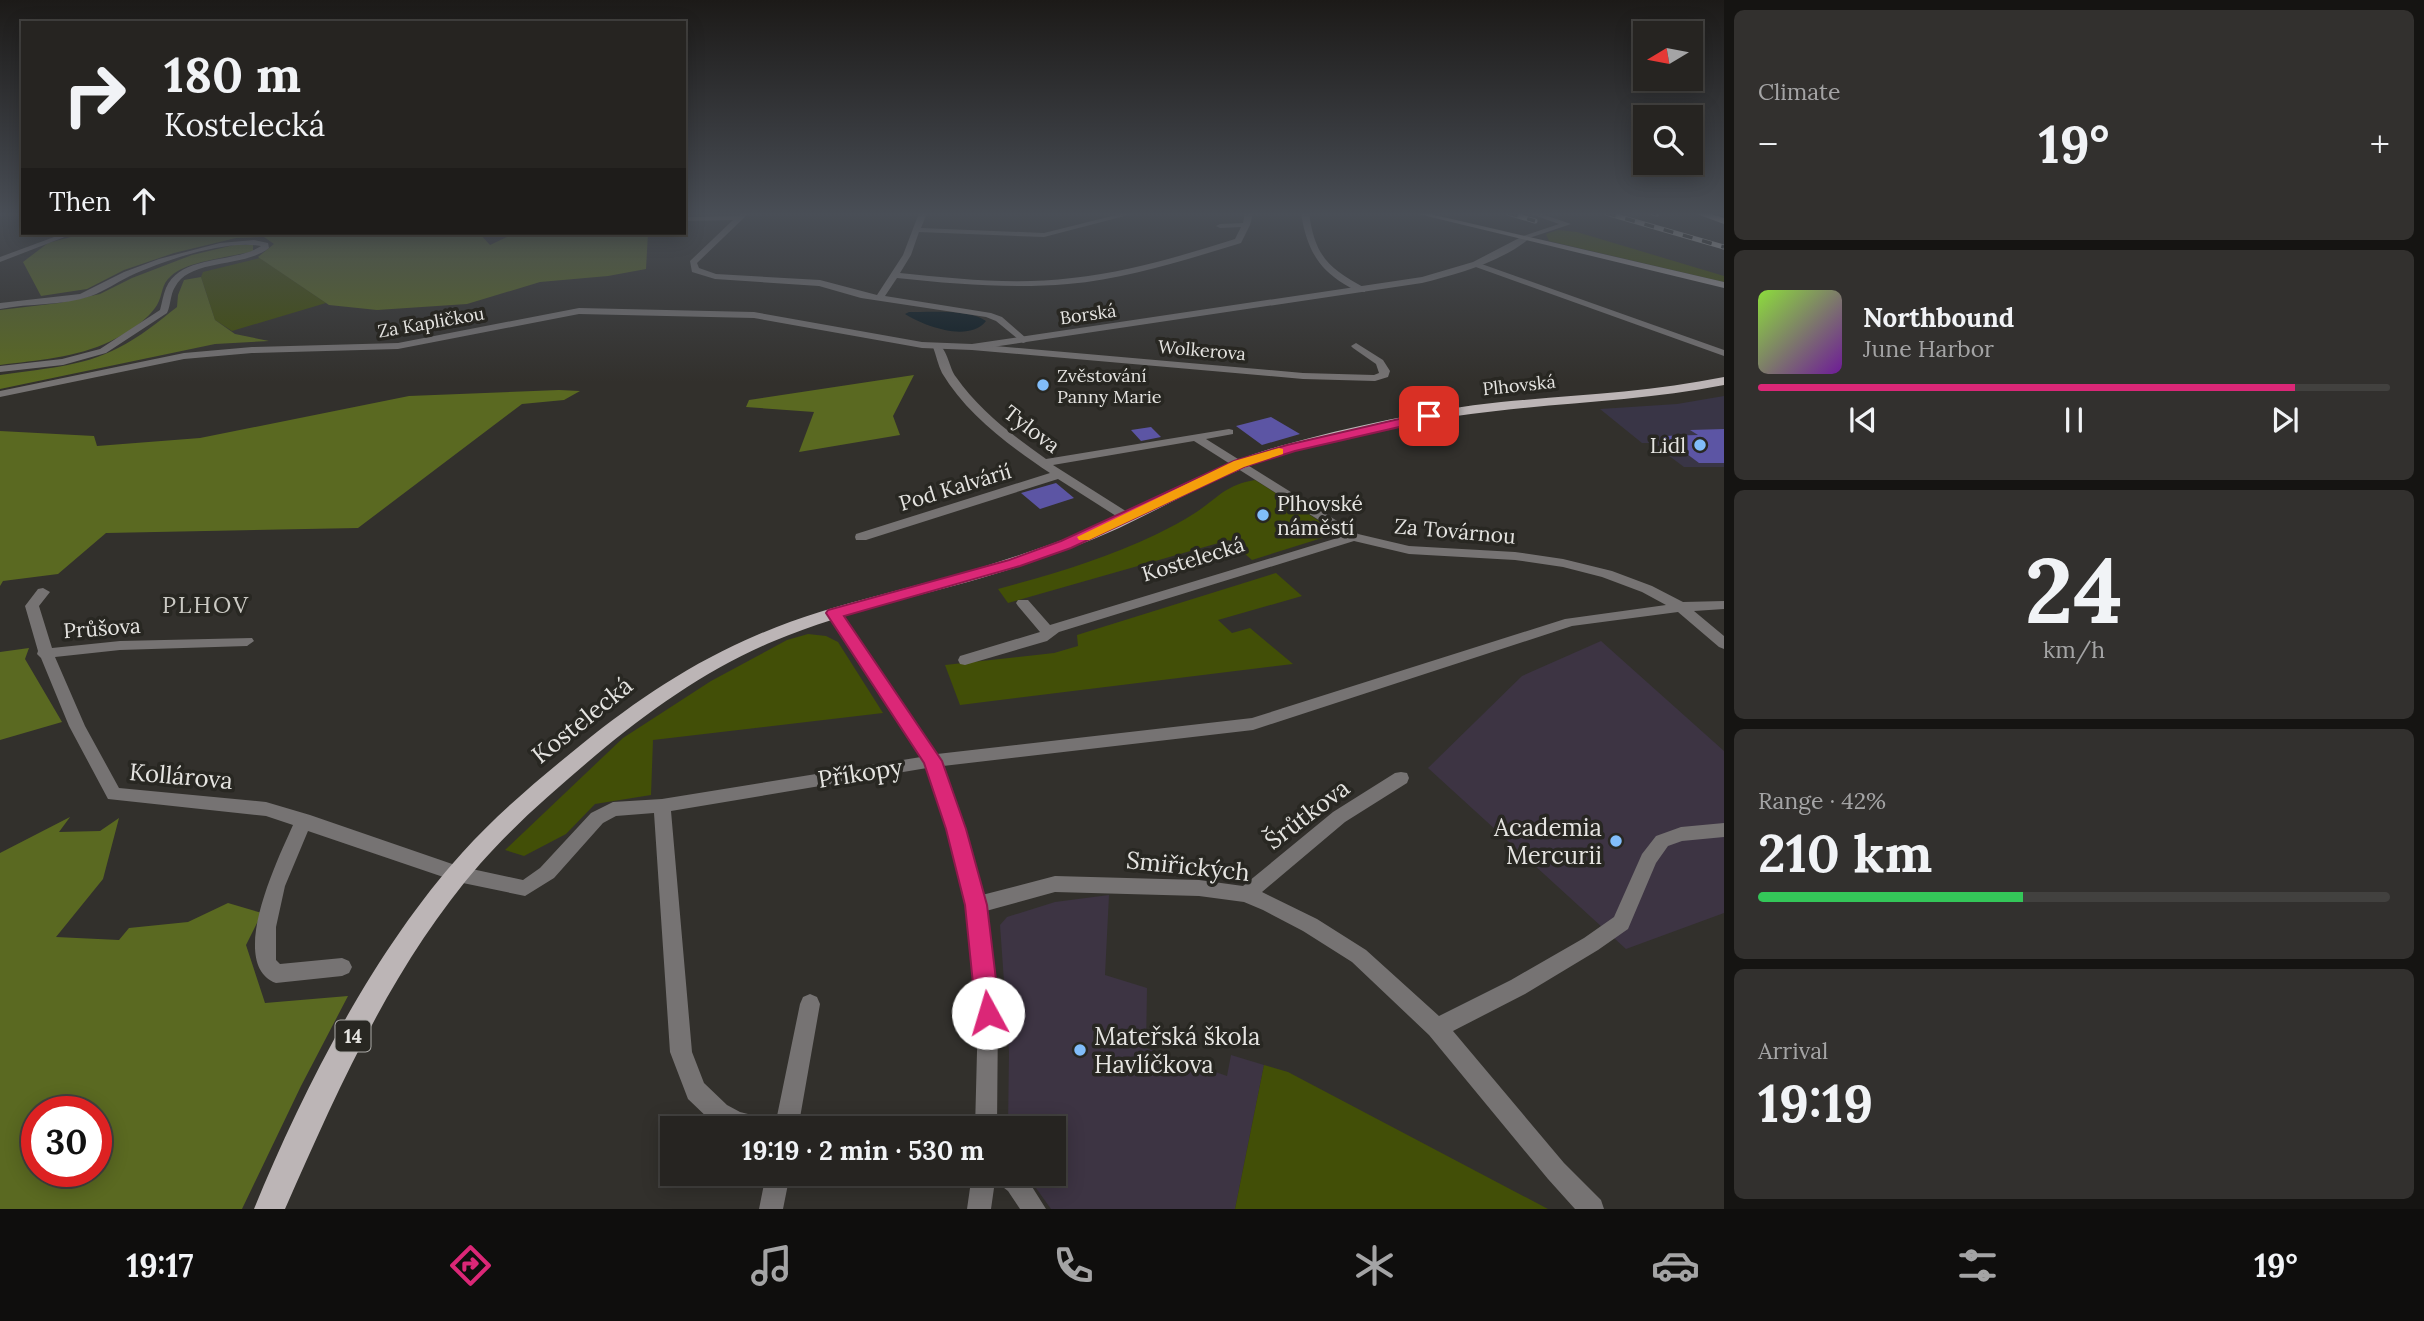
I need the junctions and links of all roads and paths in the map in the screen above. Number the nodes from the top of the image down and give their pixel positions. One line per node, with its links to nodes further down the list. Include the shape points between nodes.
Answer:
1 (139, 269): 14 (street, via 81,296)
2 (194, 269): 20 (street, via 177,277 164,311 103,351 63,362)
3 (695, 269): 13 (street, via 715,276 820,283)
4 (898, 269): 10 (street)
5 (1131, 269): 10 (street, via 1047,283)
6 (1332, 269): 12 (street)
7 (1462, 269): 12 (street, Borská)
8 (1491, 269): 19 (street)
9 (1660, 269): 11 (main road)
10 (895, 275): 13 (street)
11 (1724, 285)
12 (1362, 290): 15 (street, Borská)
13 (880, 297): 15 (street, via 993,317)
14 (0, 306)
15 (1023, 340): 18 (street, Borská)
16 (1356, 346): 18 (street, Wolkerova, via 1380,362 1384,375 1375,379 1303,376)
17 (938, 347): 18 (street, Borská); 22 (street, Za Kapličkou, via 754,315 607,310 556,314 398,346 184,356); 25 (street, Tylova, via 943,364 969,401)
18 (972, 347)
19 (1724, 353)
20 (0, 369)
21 (1724, 381): 26 (main road, Plhovská / 14, via 1679,390 1429,416)
22 (0, 394)
23 (1228, 432): 24 (street)
24 (1195, 438): 25 (street); 26 (street, Za Továrnou)
25 (1045, 463): 27 (street, Tylova)
26 (1239, 464): 28 (main road, 14); 30 (street, Za Továrnou)
27 (1061, 474): 28 (street, Tylova); 29 (street, Pod Kalvárií)
28 (1128, 517): 35 (main road, Kostelecká / 14, via 1014,563)
29 (861, 537)
30 (1354, 537): 34 (street, Za Továrnou, via 1409,550 1515,556 1563,564 1617,578); 36 (street, Kostelecká)
31 (43, 592): 39 (street, Kollárova, via 32,607)
32 (1023, 603): 36 (street)
33 (1724, 605): 34 (street)
34 (1681, 607): 38 (street, Za Továrnou); 41 (street, Příkopy, via 1570,622 1253,724)
35 (834, 613): 41 (street); 46 (main road, Kostelecká / 14, via 741,649 662,694 554,779)
36 (1049, 633): 40 (street, Kostelecká)
37 (247, 641): 39 (street, Průšova)
38 (1724, 644)
39 (44, 654): 44 (street, Kollárova, via 91,758 114,794 267,809)
40 (965, 660)
41 (933, 761): 43 (street, Příkopy); 48 (street)
42 (1401, 778): 47 (street, Šrůtkova, via 1339,817)
43 (662, 806): 46 (street, Příkopy, via 613,809 597,818 547,873 525,888); 52 (street, via 681,1052 696,1091)
44 (304, 820): 46 (street, Kollárova); 49 (street, via 276,886 266,927 266,963 276,974)
45 (1724, 830): 51 (street, via 1681,834 1662,841 1648,859 1621,923 1518,987)
46 (458, 874): 58 (main road, Kostelecká / 14, via 389,973 324,1088)
47 (1246, 894): 48 (street, Smiřických, via 1055,884); 51 (street, Smiřických, via 1310,925 1359,956)
48 (976, 905): 54 (street, via 988,1013)
49 (342, 967)
50 (810, 1004): 53 (street)
51 (1437, 1028): 62 (street, Smiřických)
52 (724, 1116)
53 (788, 1116)
54 (986, 1116)
55 (776, 1186): 59 (street)
56 (982, 1186): 60 (street)
57 (1018, 1186): 61 (street)
58 (268, 1209)
59 (772, 1209)
60 (979, 1209)
61 (1034, 1209)
62 (1592, 1209)

